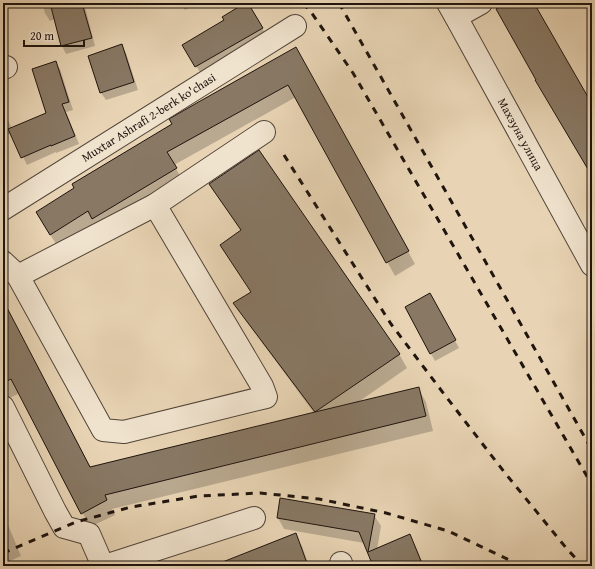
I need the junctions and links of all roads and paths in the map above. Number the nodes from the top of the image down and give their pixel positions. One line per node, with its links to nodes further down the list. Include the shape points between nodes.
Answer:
1 (481, 3): 2 (street)
2 (452, 10): 7 (street, Махзуна улица)
3 (295, 26): 6 (street, Muxtar Ashrafi 2-berk ko'chasi)
4 (264, 132): 5 (street)
5 (155, 205): 8 (street); 8 (street, via 262,386 266,398 124,432 103,430)
6 (3, 209)
7 (592, 265)
8 (10, 269)
9 (3, 407): 11 (street, via 64,528 89,534)
10 (254, 518): 11 (street)
11 (104, 566)

